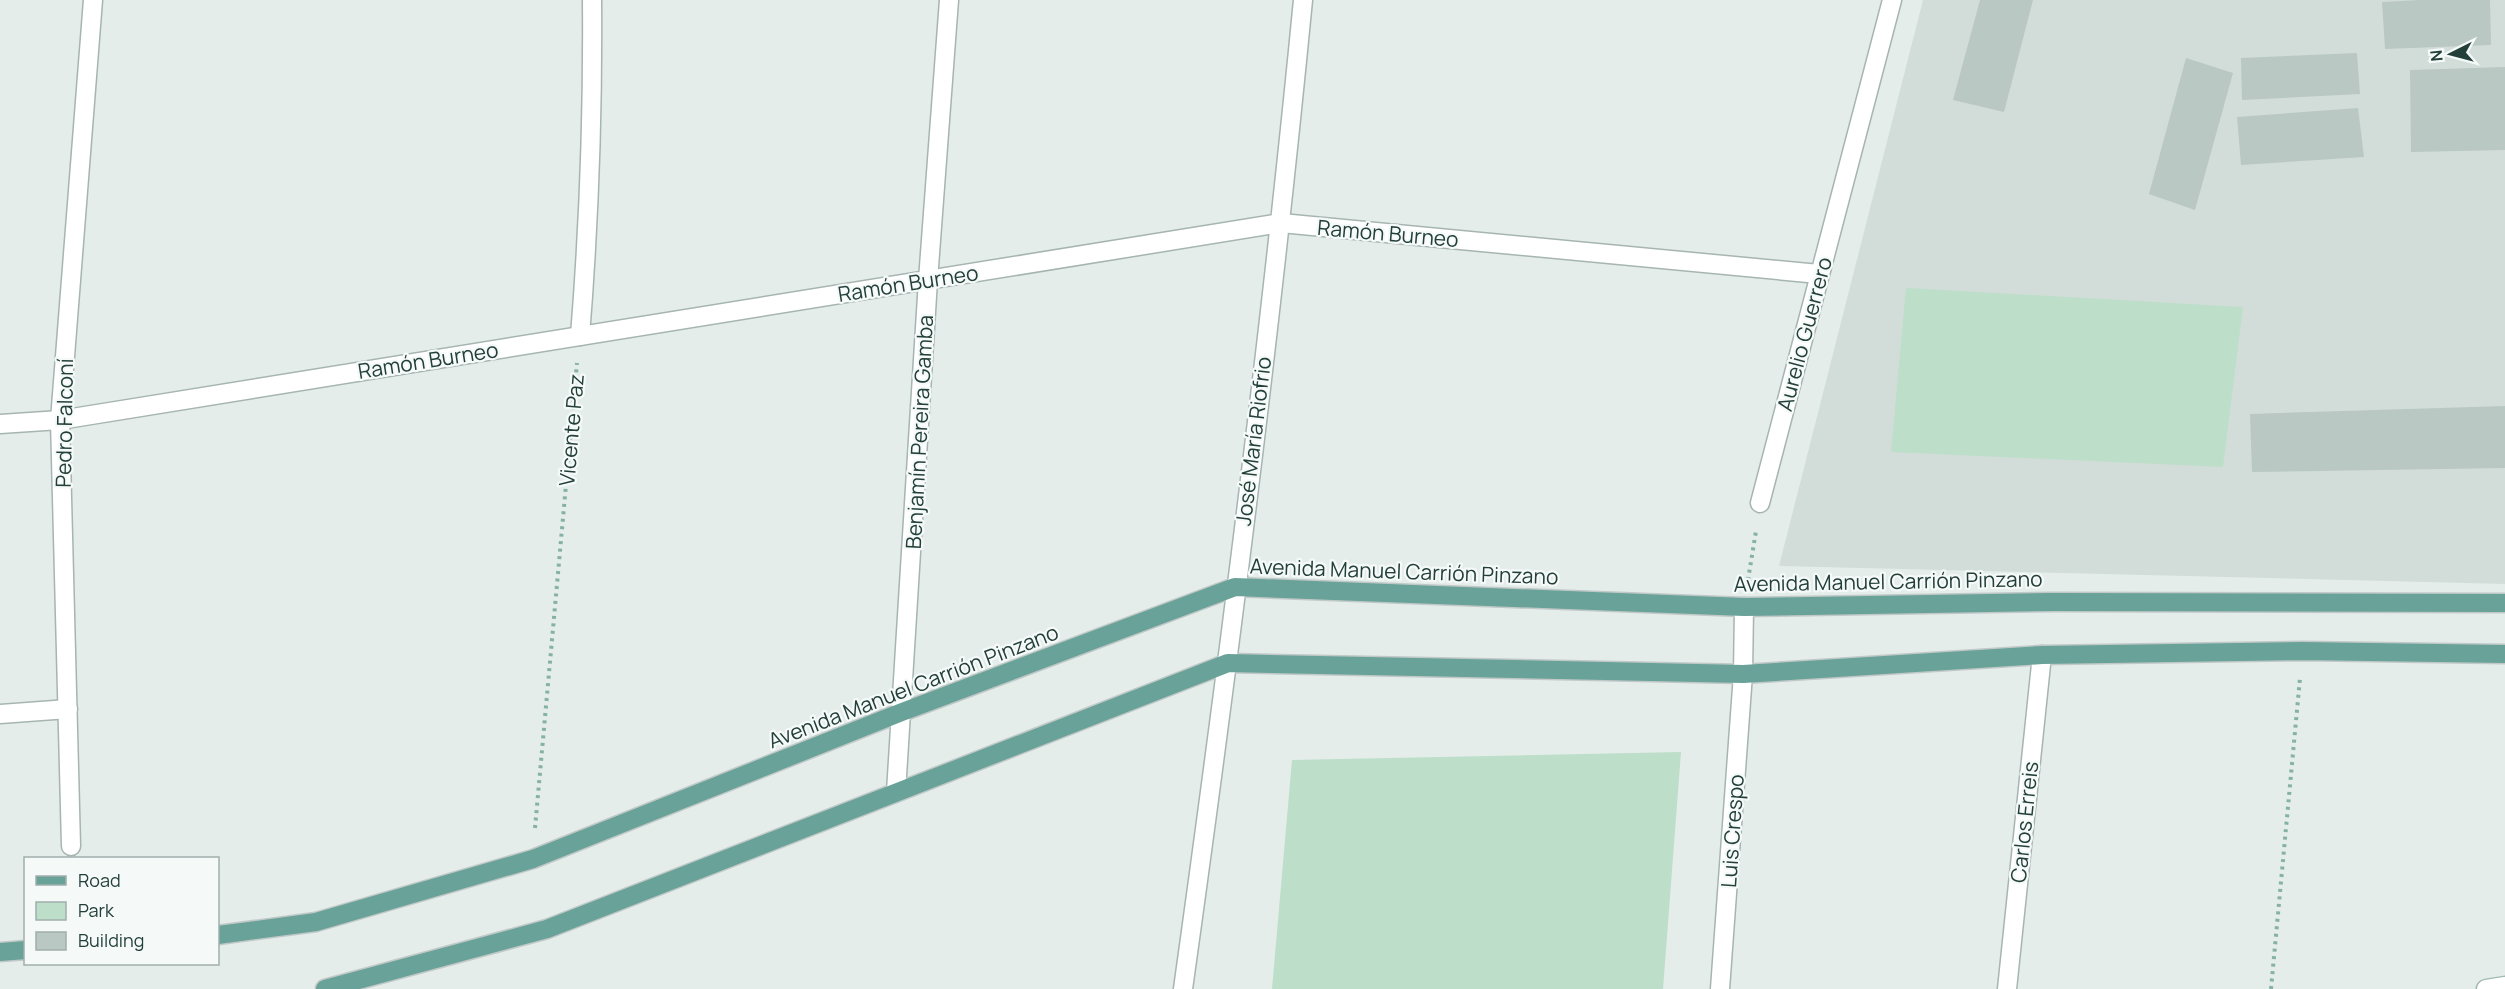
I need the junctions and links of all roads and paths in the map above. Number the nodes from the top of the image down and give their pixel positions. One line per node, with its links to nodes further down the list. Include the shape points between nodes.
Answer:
1 (93, 0): 10 (street, Pedro Falconí)
2 (592, 0): 9 (street, via 587,240)
3 (949, 0): 8 (street, Benjamín Pereira Gamba)
4 (1303, 0): 6 (street, José María Riofrio)
5 (1893, 0): 7 (street, Aurelio Guerrero)
6 (1281, 223): 7 (street, Ramón Burneo); 8 (street, Ramón Burneo); 13 (street, José María Riofrio)
7 (1820, 274): 12 (street, Aurelio Guerrero)
8 (928, 280): 9 (street, Ramón Burneo); 22 (street, Benjamín Pereira Gamba)
9 (580, 336): 10 (street, Ramón Burneo); 26 (path, Vicente Paz)
10 (60, 420): 11 (street, Ramón Burneo); 21 (street, Pedro Falconí)
11 (0, 424)
12 (1760, 503): 15 (path)
13 (1234, 587): 15 (main road, Avenida Manuel Carrión Pinzano); 19 (street, José María Riofrio); 22 (main road, Avenida Manuel Carrión Pinzano)
14 (2505, 603): 15 (main road, Avenida Manuel Carrión Pinzano, via 2053,602)
15 (1744, 607): 20 (street)
16 (2302, 651): 17 (main road); 18 (main road); 35 (path)
17 (2505, 654)
18 (2042, 655): 20 (main road); 34 (street, Carlos Erreis)
19 (1228, 663): 20 (main road); 24 (main road); 32 (street, José María Riofrio)
20 (1743, 674): 33 (street, Luis Crespo)
21 (68, 709): 23 (street); 25 (street, Pedro Falconí)
22 (902, 712): 24 (street, Benjamín Pereira Gamba); 26 (main road, Avenida Manuel Carrión Pinzano)
23 (0, 714)
24 (896, 792): 31 (main road, via 547,929)
25 (71, 846)
26 (533, 859): 27 (main road, Avenida Manuel Carrión Pinzano, via 316,922)
27 (219, 935)
28 (24, 950): 29 (main road)
29 (0, 952)
30 (2505, 986): 36 (street)
31 (325, 989)
32 (1183, 989)
33 (1720, 989)
34 (2007, 989)
35 (2271, 989)
36 (2486, 989)

